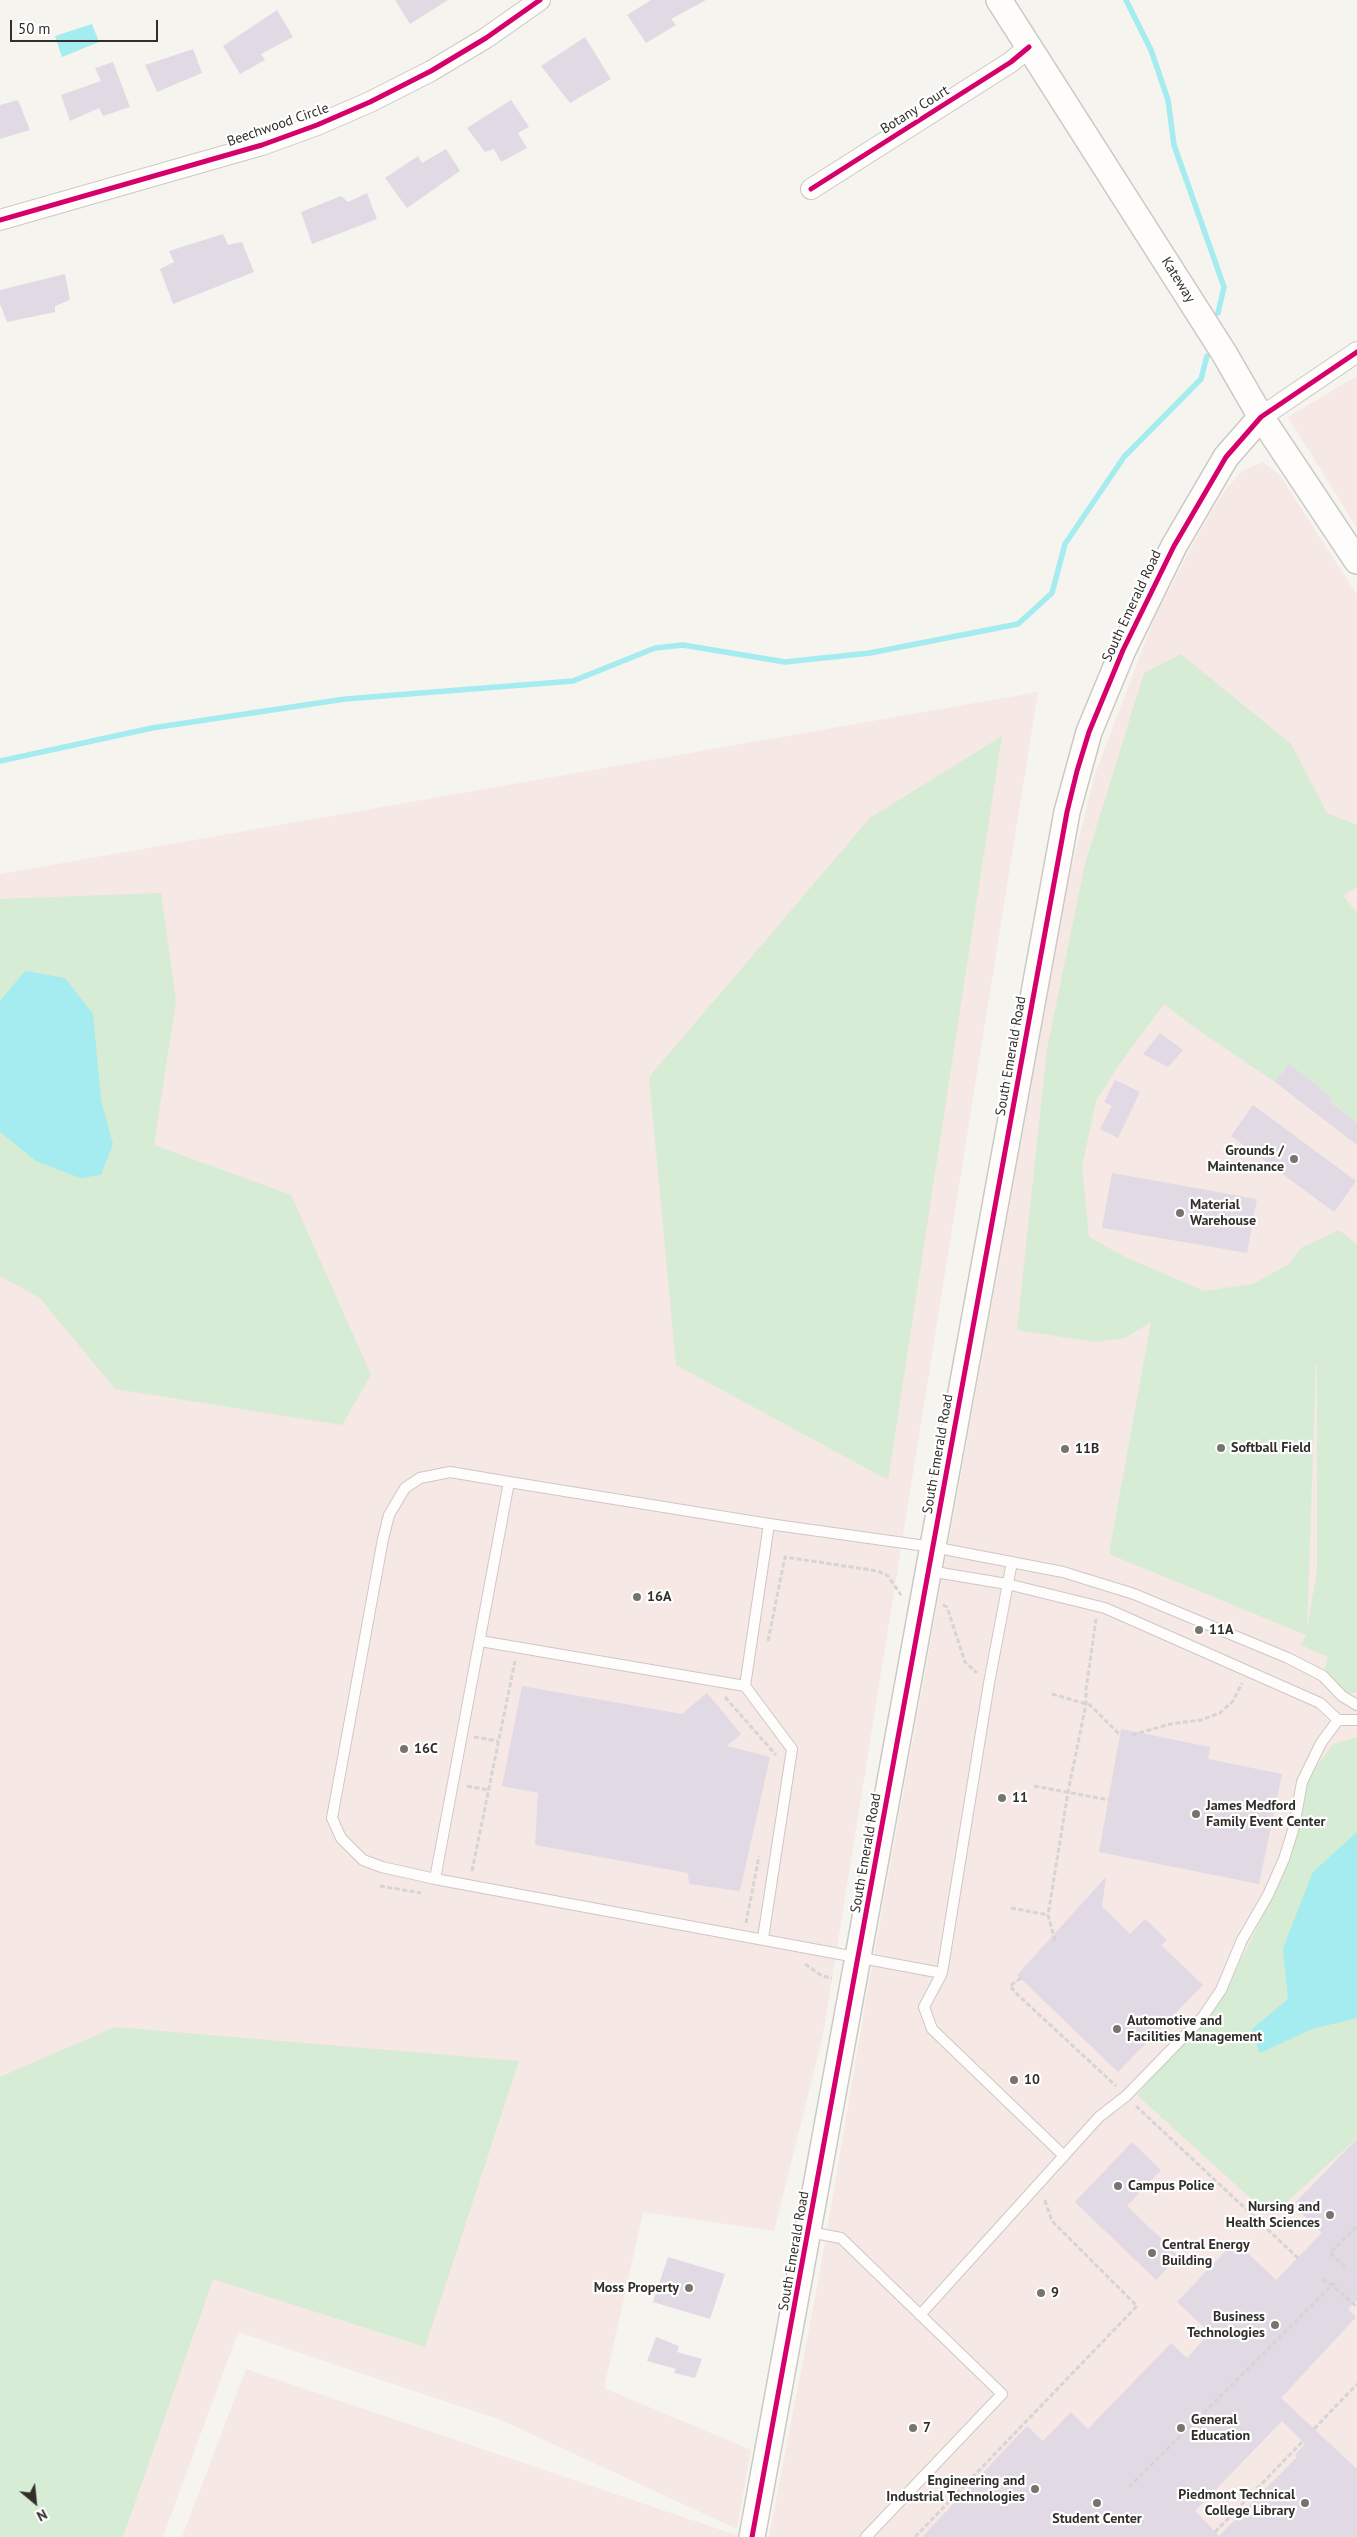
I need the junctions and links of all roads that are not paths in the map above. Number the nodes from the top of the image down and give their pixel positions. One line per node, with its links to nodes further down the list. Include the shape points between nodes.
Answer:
1 (540, 0): 5 (street, Beechwood Circle, via 486,38 431,70 317,125 262,145)
2 (999, 0): 3 (street, Kateway)
3 (1029, 47): 4 (street, Botany Court); 7 (street, Kateway, via 1224,353)
4 (811, 189)
5 (0, 220)
6 (1357, 352): 7 (street)
7 (1261, 417): 8 (street, Kateway); 11 (street, South Emerald Road, via 1226,457 1174,546 1122,650 1077,771)
8 (1357, 561)
9 (509, 1482): 10 (lane); 15 (lane); 20 (lane, via 450,1472 420,1478 406,1488 389,1515 383,1539 332,1818 341,1838 363,1860)
10 (769, 1524): 11 (lane); 16 (lane)
11 (933, 1547): 12 (lane); 13 (street, South Emerald Road)
12 (1012, 1562): 14 (lane); 17 (lane, via 1064,1572 1134,1594 1288,1658 1323,1676 1342,1696)
13 (929, 1571): 14 (lane); 22 (street, South Emerald Road)
14 (1007, 1584): 18 (lane, via 1105,1608 1320,1703); 23 (lane)
15 (480, 1641): 16 (lane); 20 (lane)
16 (744, 1686): 21 (lane, via 792,1749)
17 (1357, 1705)
18 (1338, 1720): 19 (lane); 24 (lane, via 1321,1743 1302,1782 1284,1859 1242,1940 1221,1990 1202,2018 1126,2096 1099,2117)
19 (1357, 1720)
20 (435, 1879): 21 (lane)
21 (763, 1938): 22 (lane)
22 (858, 1958): 23 (lane); 25 (street, South Emerald Road)
23 (942, 1973): 24 (lane, via 924,2007 932,2029)
24 (1064, 2156): 26 (lane)
25 (809, 2232): 26 (lane, via 841,2238); 27 (street, South Emerald Road)
26 (920, 2315): 28 (lane, via 1002,2394)
27 (752, 2537)
28 (866, 2537)

